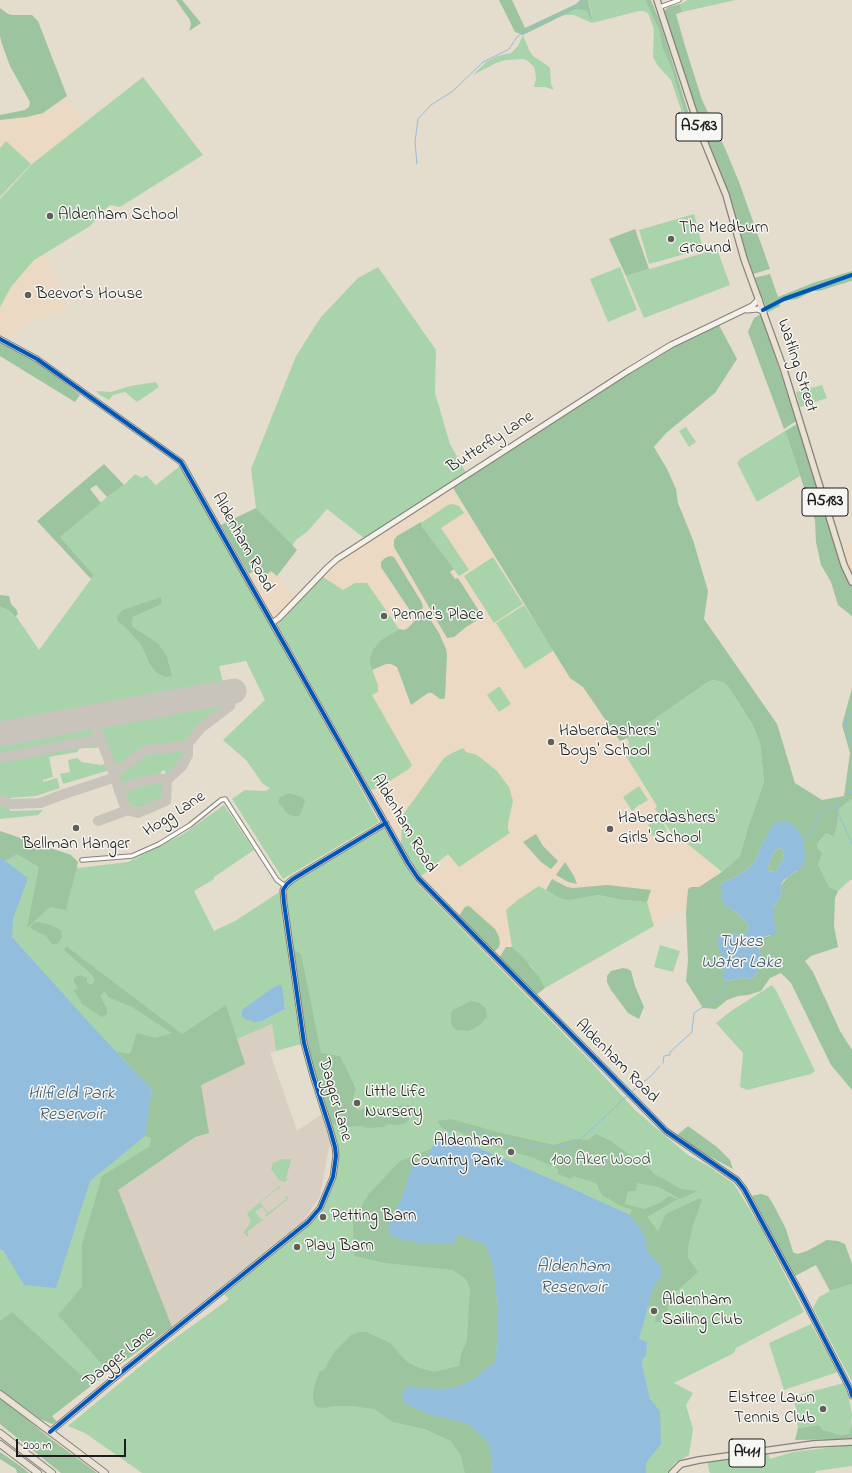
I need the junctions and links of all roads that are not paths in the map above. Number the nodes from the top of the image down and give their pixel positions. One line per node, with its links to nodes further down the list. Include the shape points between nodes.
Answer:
1 (657, 0): 3 (main road, Watling Street / A5183)
2 (679, 0): 3 (street)
3 (660, 7): 4 (main road, Watling Street / A5183, via 700,131 726,195)
4 (757, 304): 5 (main road, Watling Street / A5183); 5 (street, Butterfly Lane); 8 (street, Butterfly Lane, via 671,344 337,559)
5 (764, 312): 7 (main road, Watling Street / A5183, via 844,565)
6 (0, 338): 8 (street, Aldenham Road, via 37,359 181,462)
7 (852, 582)
8 (272, 623): 9 (street, Aldenham Road)
9 (386, 823): 11 (street); 13 (street, Aldenham Road, via 418,878 666,1131 737,1180 802,1294)
10 (82, 860): 11 (street, Hogg Lane, via 132,856 159,844 225,799 277,880)
11 (285, 886): 14 (street, Dagger Lane, via 284,903 303,1037 335,1146 333,1177 325,1198 315,1216 308,1222)
12 (0, 1394): 14 (highway)
13 (852, 1396)
14 (50, 1432): 20 (highway)
15 (0, 1433): 19 (highway)
16 (852, 1442): 21 (main road, A411, via 813,1444 699,1460 681,1464)
17 (0, 1444): 18 (highway)
18 (38, 1473)
19 (52, 1473)
20 (105, 1473)
21 (672, 1473)

